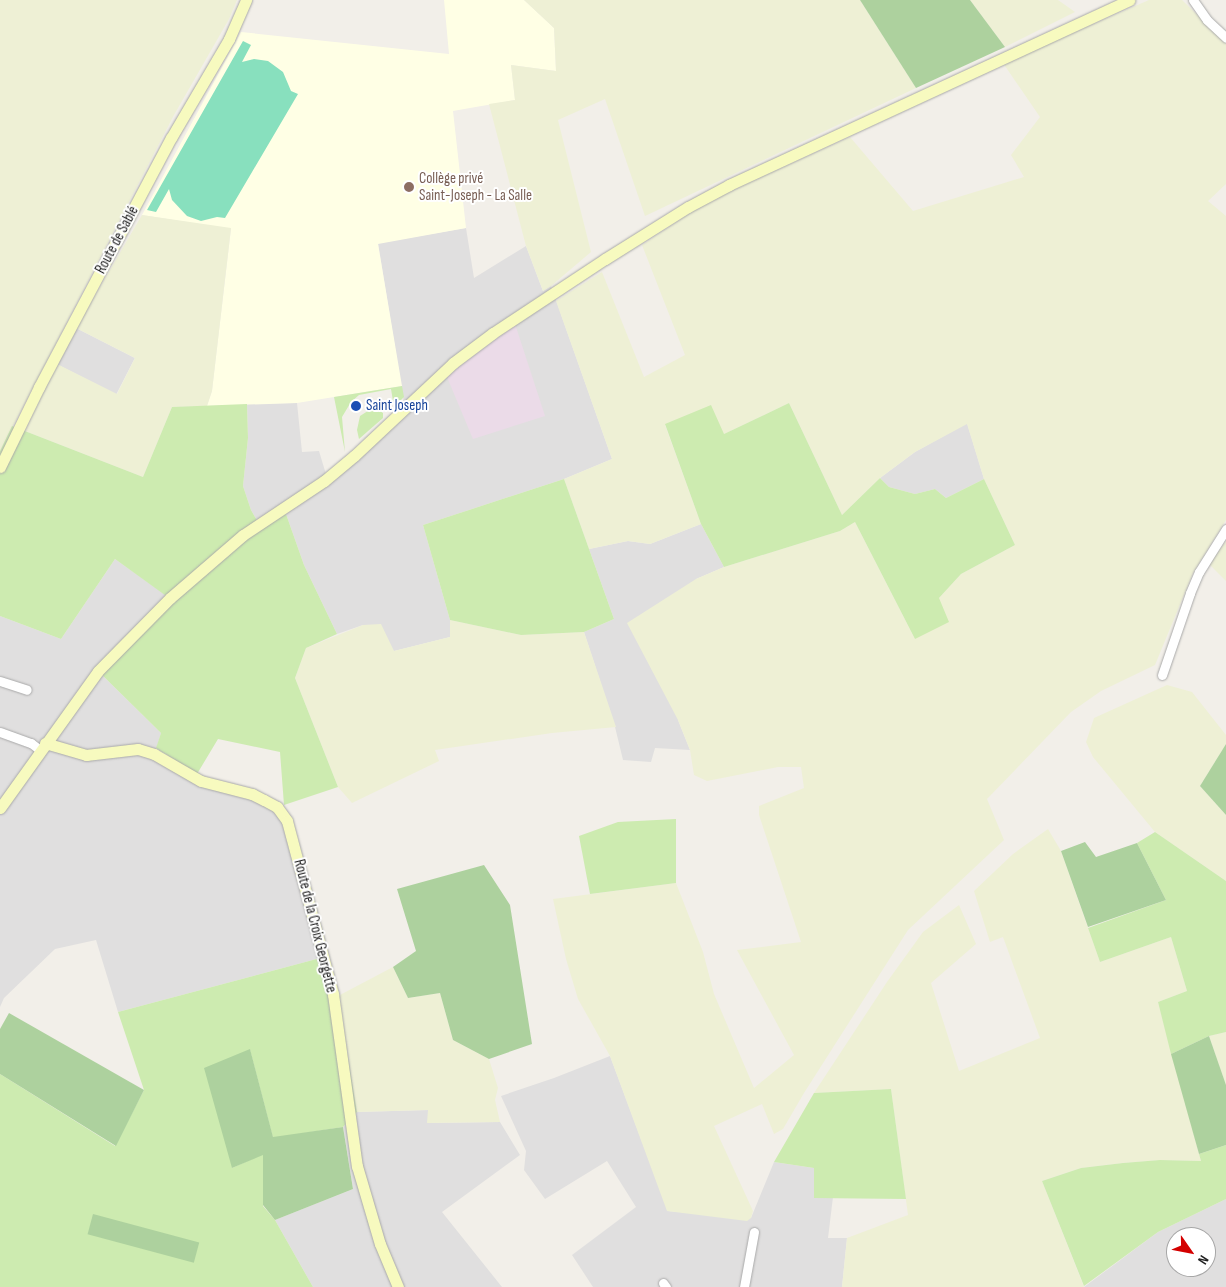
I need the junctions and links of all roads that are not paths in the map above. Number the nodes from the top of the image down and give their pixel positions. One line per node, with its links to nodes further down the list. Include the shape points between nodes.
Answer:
1 (246, 0): 5 (street, Route de Sablé, via 105,261)
2 (1129, 0): 11 (street, via 729,185 688,207 542,300 453,363 324,481 243,535 170,598 98,671)
3 (1192, 0): 4 (street)
4 (1226, 38)
5 (0, 467)
6 (1226, 529): 7 (street, via 1190,593)
7 (1162, 675)
8 (0, 681): 9 (street)
9 (27, 690)
10 (0, 732): 11 (street)
11 (42, 746): 12 (street); 14 (street, Route de la Croix Georgette, via 86,754 138,749 154,754 201,781 252,794 277,807 287,820 333,994 357,1166 380,1244)
12 (0, 808)
13 (754, 1232): 15 (street)
14 (398, 1287)
15 (744, 1287)

